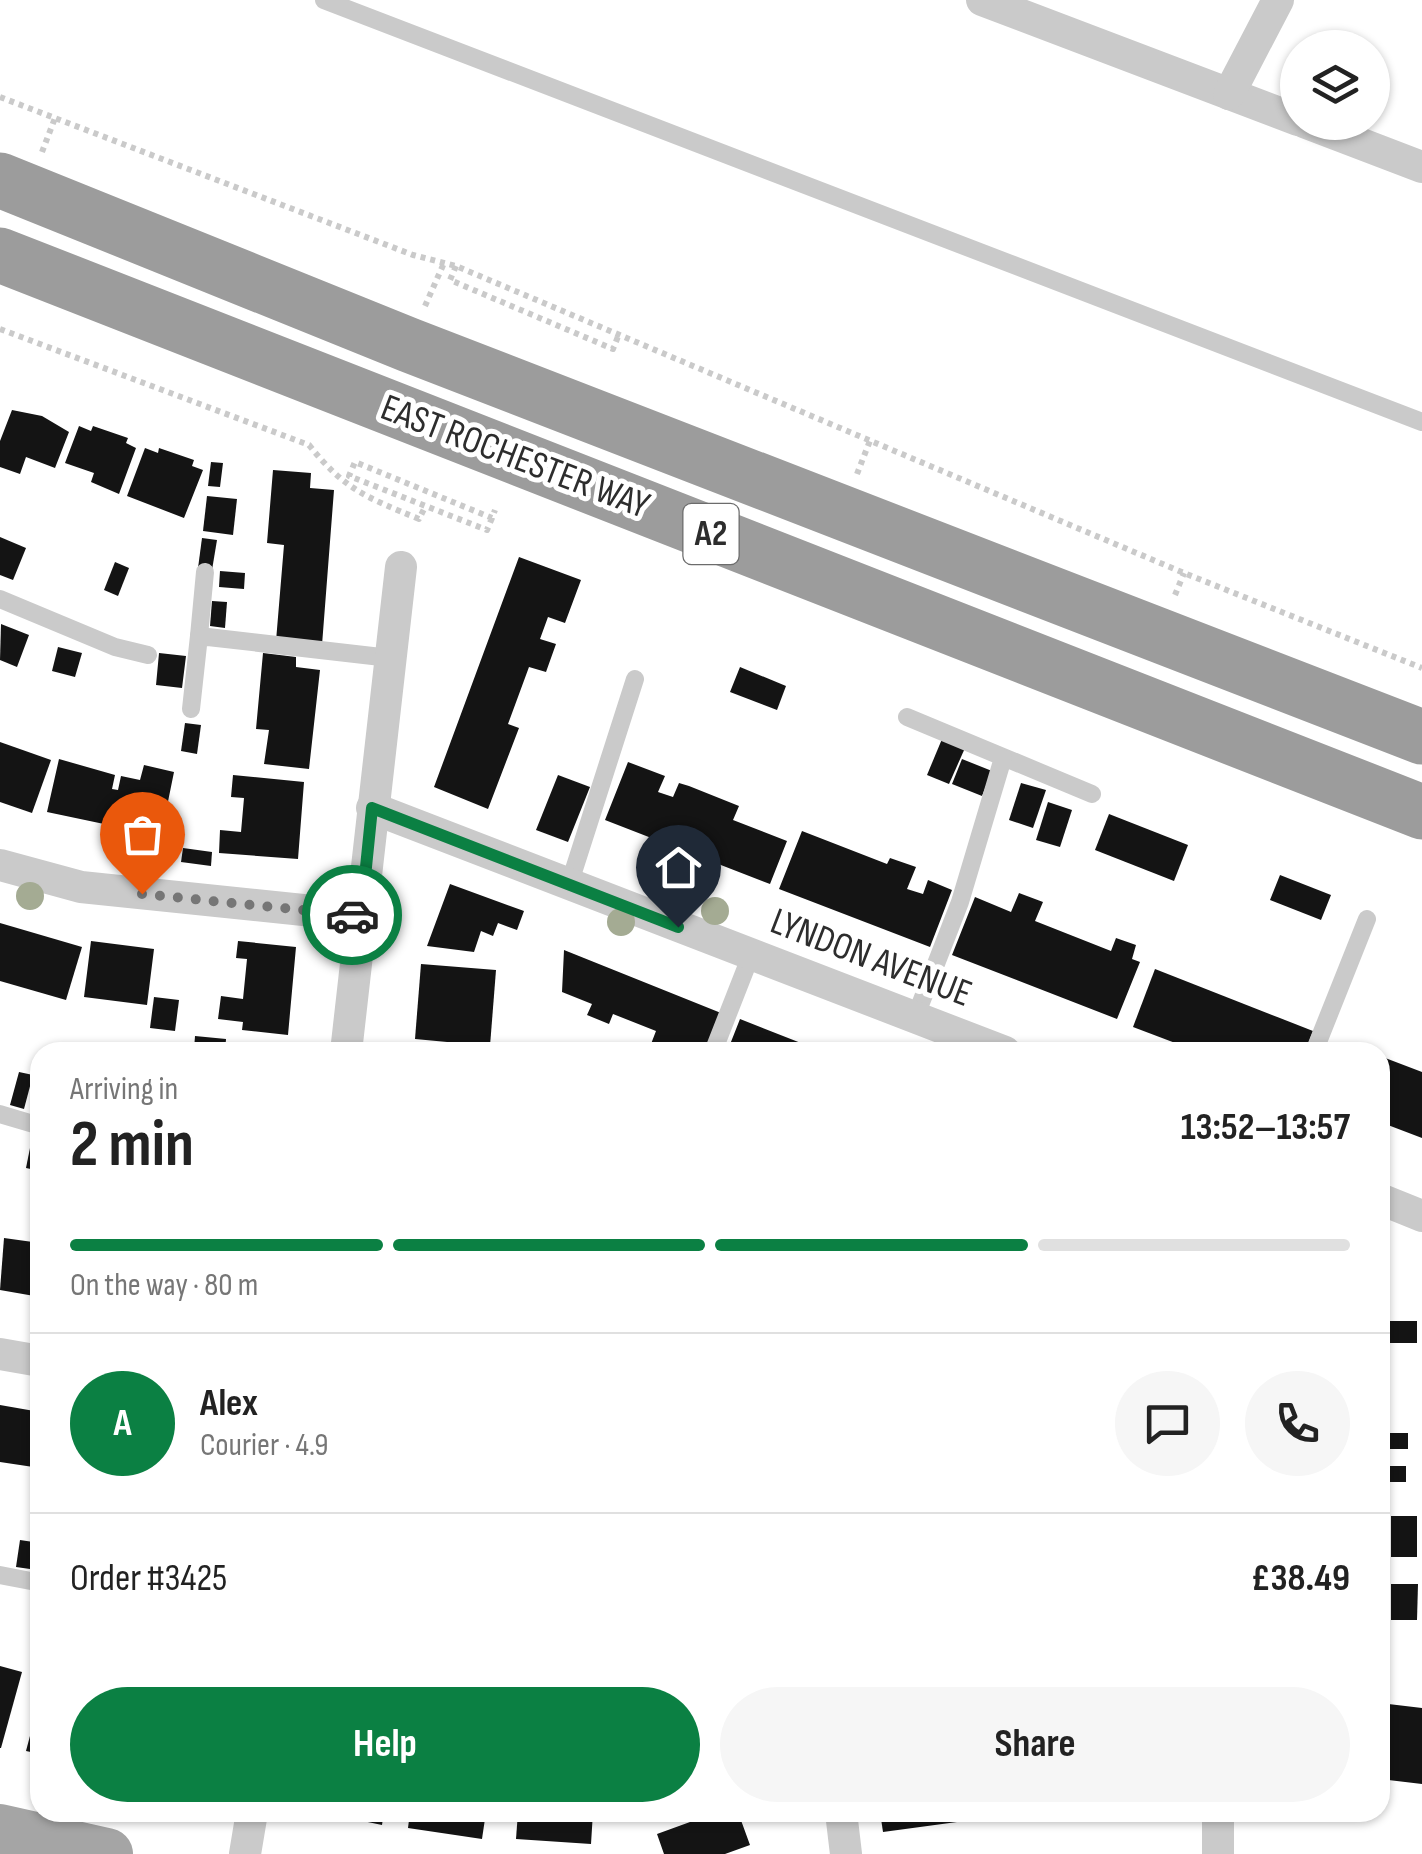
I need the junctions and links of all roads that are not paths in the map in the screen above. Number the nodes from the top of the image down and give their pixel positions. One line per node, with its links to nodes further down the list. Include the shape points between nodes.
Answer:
1 (324, 0): 10 (lane)
2 (982, 0): 4 (street)
3 (1278, 0): 4 (street)
4 (1229, 94): 5 (street)
5 (1280, 113)
6 (1351, 140): 7 (street)
7 (1422, 167)
8 (0, 180): 20 (highway, EAST ROCHESTER WAY / A2)
9 (0, 256): 24 (highway, EAST ROCHESTER WAY / A2)
10 (1422, 422)
11 (401, 566): 16 (street)
12 (205, 572): 14 (lane)
13 (0, 598): 15 (lane)
14 (199, 636): 16 (lane); 18 (lane)
15 (148, 655)
16 (390, 658): 23 (street)
17 (635, 679): 26 (lane)
18 (191, 709)
19 (906, 717): 21 (lane)
20 (1422, 736)
21 (1003, 758): 22 (lane); 30 (lane)
22 (1092, 794)
23 (372, 808): 26 (street, LYNDON AVENUE); 27 (street)
24 (1422, 812)
25 (0, 865): 27 (street, via 81,888)
26 (569, 885): 29 (street, LYNDON AVENUE)
27 (361, 916): 31 (street)
28 (1367, 919): 34 (lane)
29 (752, 955): 30 (street, LYNDON AVENUE); 32 (lane)
30 (916, 1018): 33 (street, LYNDON AVENUE)
31 (347, 1042)
32 (717, 1042)
33 (979, 1042)
34 (1318, 1042)
35 (0, 1114): 36 (lane)
36 (30, 1123)
37 (1390, 1203): 38 (street)
38 (1422, 1216)
39 (0, 1354): 40 (street)
40 (30, 1359)
41 (0, 1575): 42 (lane)
42 (30, 1581)
43 (250, 1822): 48 (street)
44 (841, 1822): 49 (street)
45 (1218, 1822): 50 (street)
46 (0, 1830): 47 (main road)
47 (107, 1854)
48 (245, 1854)
49 (846, 1854)
50 (1218, 1854)

